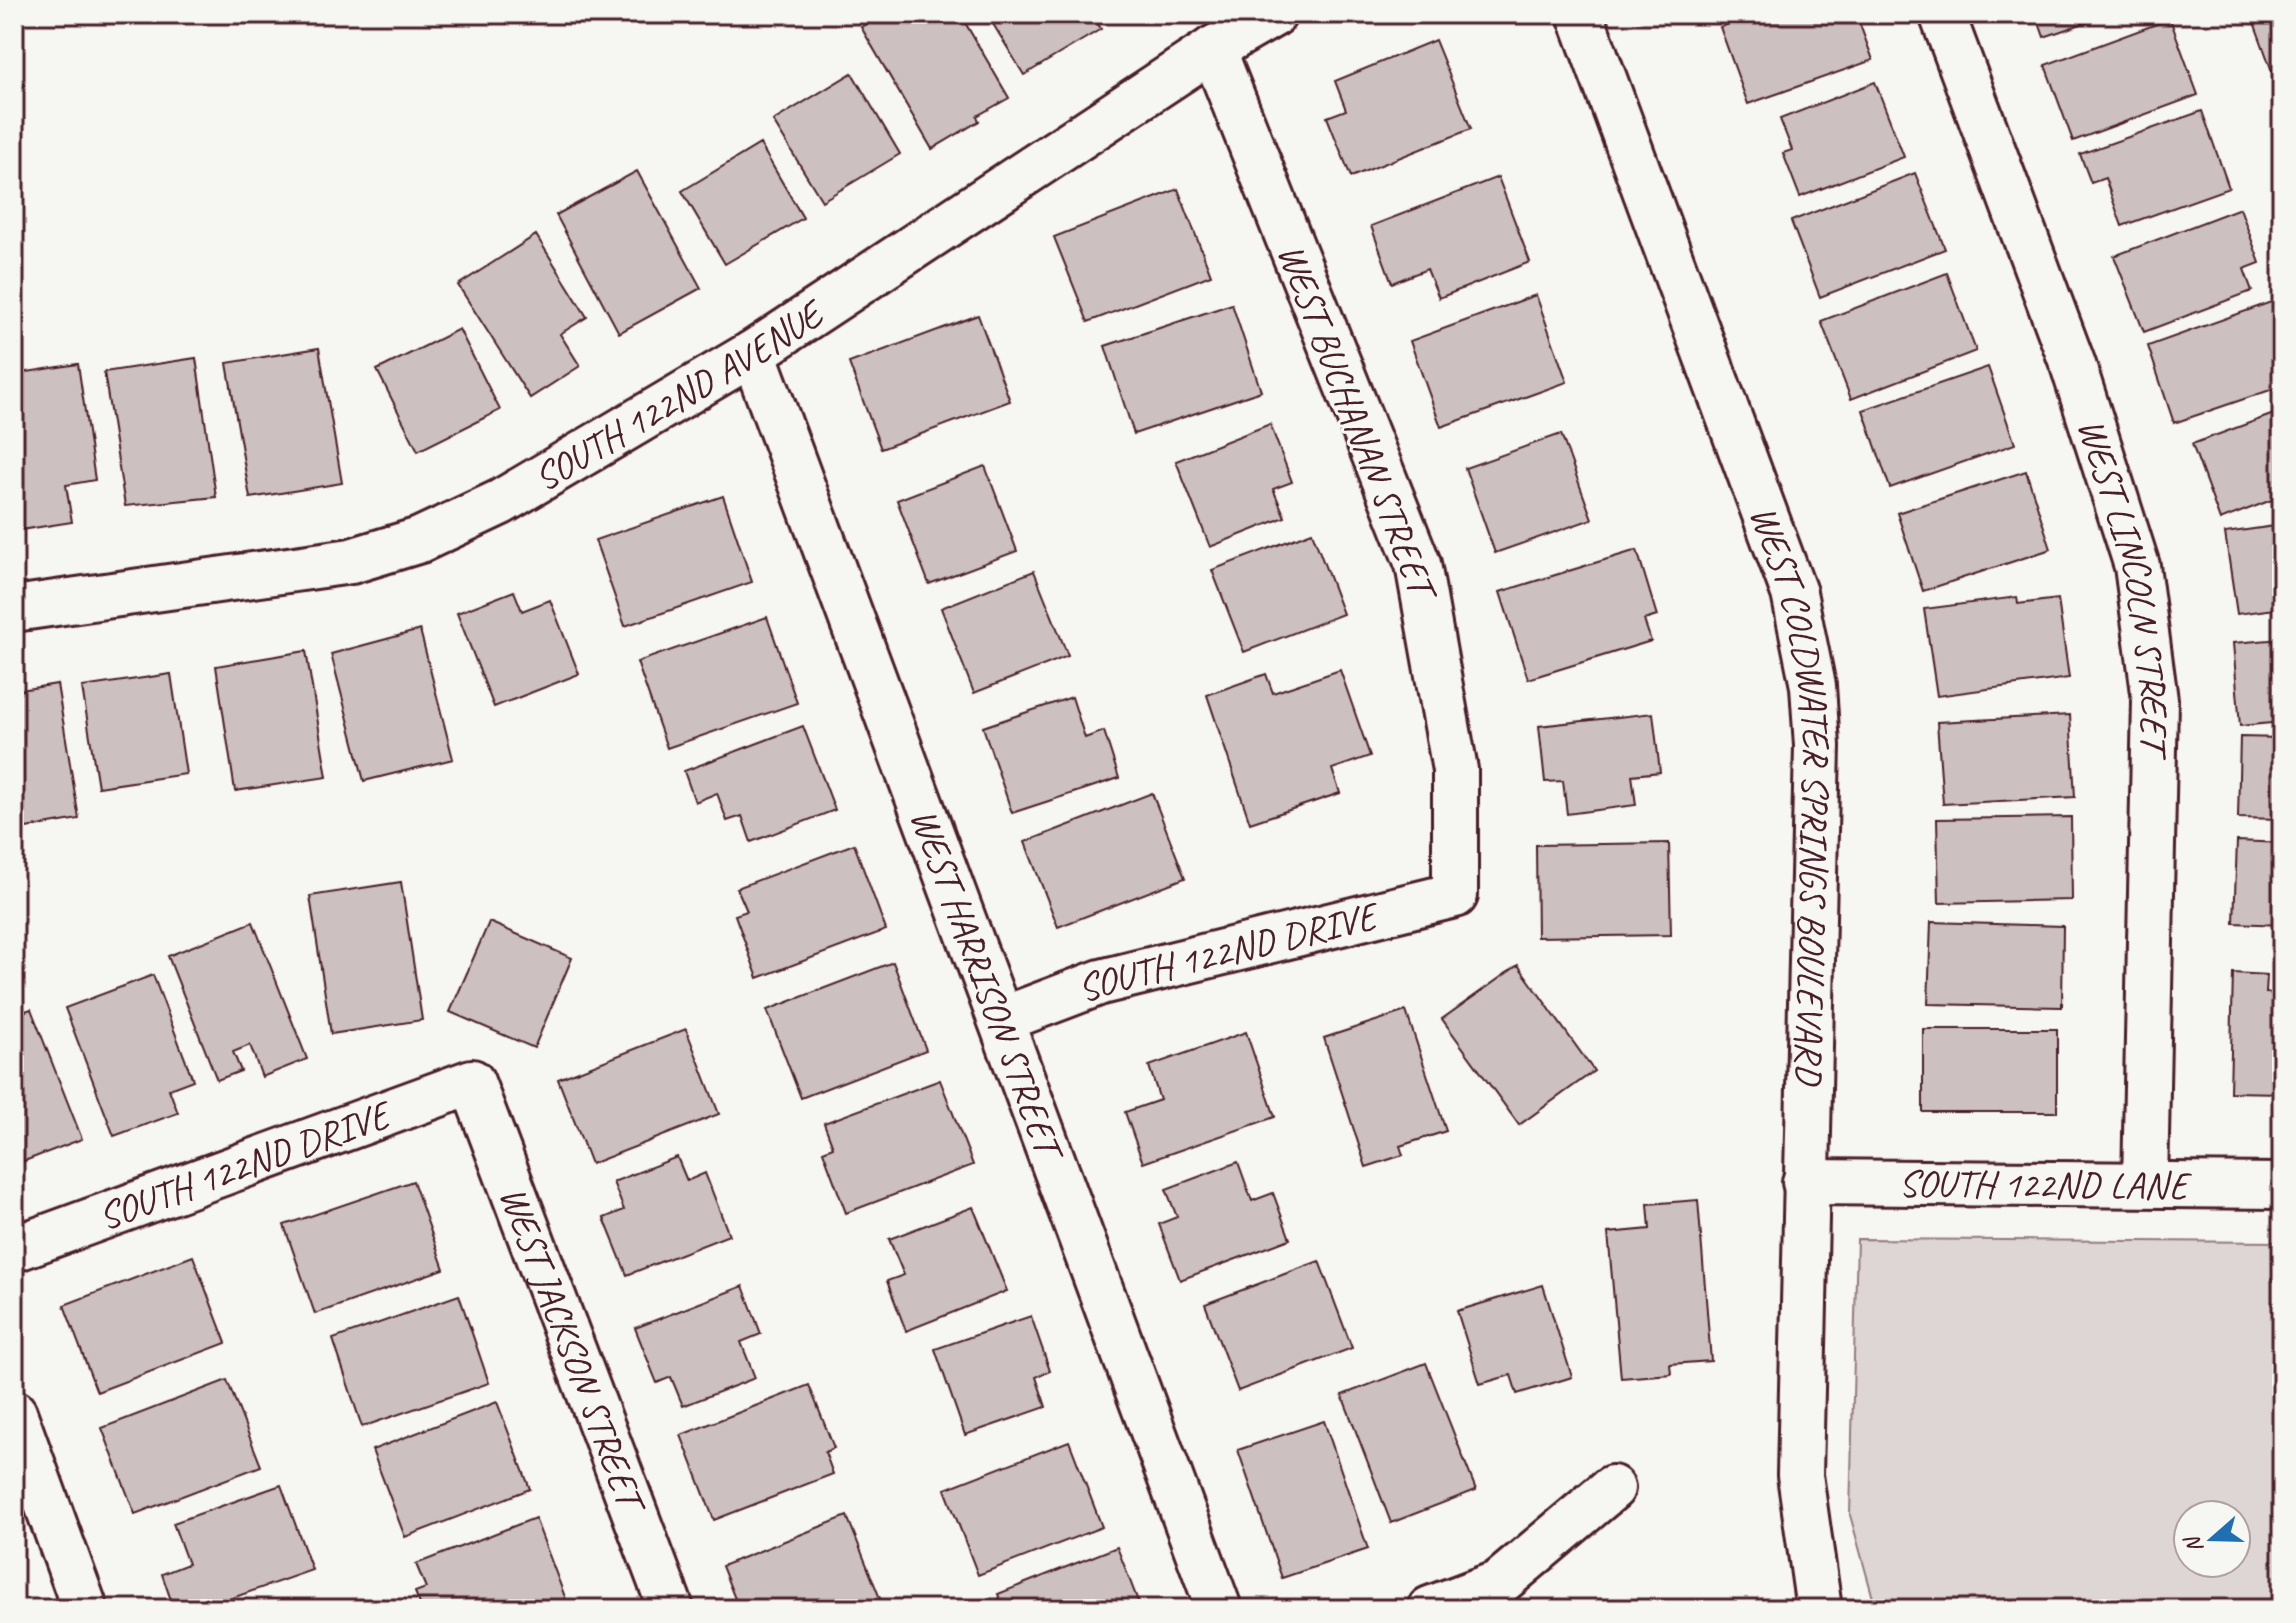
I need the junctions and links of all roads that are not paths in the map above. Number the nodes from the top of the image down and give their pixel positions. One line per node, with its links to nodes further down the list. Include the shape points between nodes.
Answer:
1 (1274, 14): 4 (street, SOUTH 122ND AVENUE)
2 (1580, 14): 10 (street, WEST COLDWATER SPRINGS BOULEVARD, via 1794,593 1813,686 1817,746)
3 (1942, 14): 11 (street, WEST LINCOLN STREET, via 2073,365 2137,566 2155,700)
4 (1213, 49): 5 (street, SOUTH 122ND AVENUE); 7 (street, WEST BUCHANAN STREET, via 1418,564 1455,770)
5 (753, 353): 6 (street, SOUTH 122ND AVENUE, via 501,502 420,540 351,561); 8 (street, WEST HARRISON STREET)
6 (14, 609)
7 (1455, 895): 8 (street, SOUTH 122ND DRIVE, via 1101,982)
8 (1001, 1020): 18 (street, WEST HARRISON STREET)
9 (472, 1082): 13 (street, SOUTH 122ND DRIVE); 17 (street, WEST JACKSON STREET)
10 (1805, 1182): 11 (street, SOUTH 122ND LANE); 20 (street, WEST COLDWATER SPRINGS BOULEVARD, via 1800,1475)
11 (2145, 1184): 12 (street, SOUTH 122ND LANE)
12 (2282, 1186)
13 (14, 1249)
14 (14, 1413): 16 (street)
15 (1612, 1488): 19 (street, via 1499,1583)
16 (85, 1609)
17 (671, 1609)
18 (1219, 1609)
19 (1430, 1609)
20 (1819, 1609)

